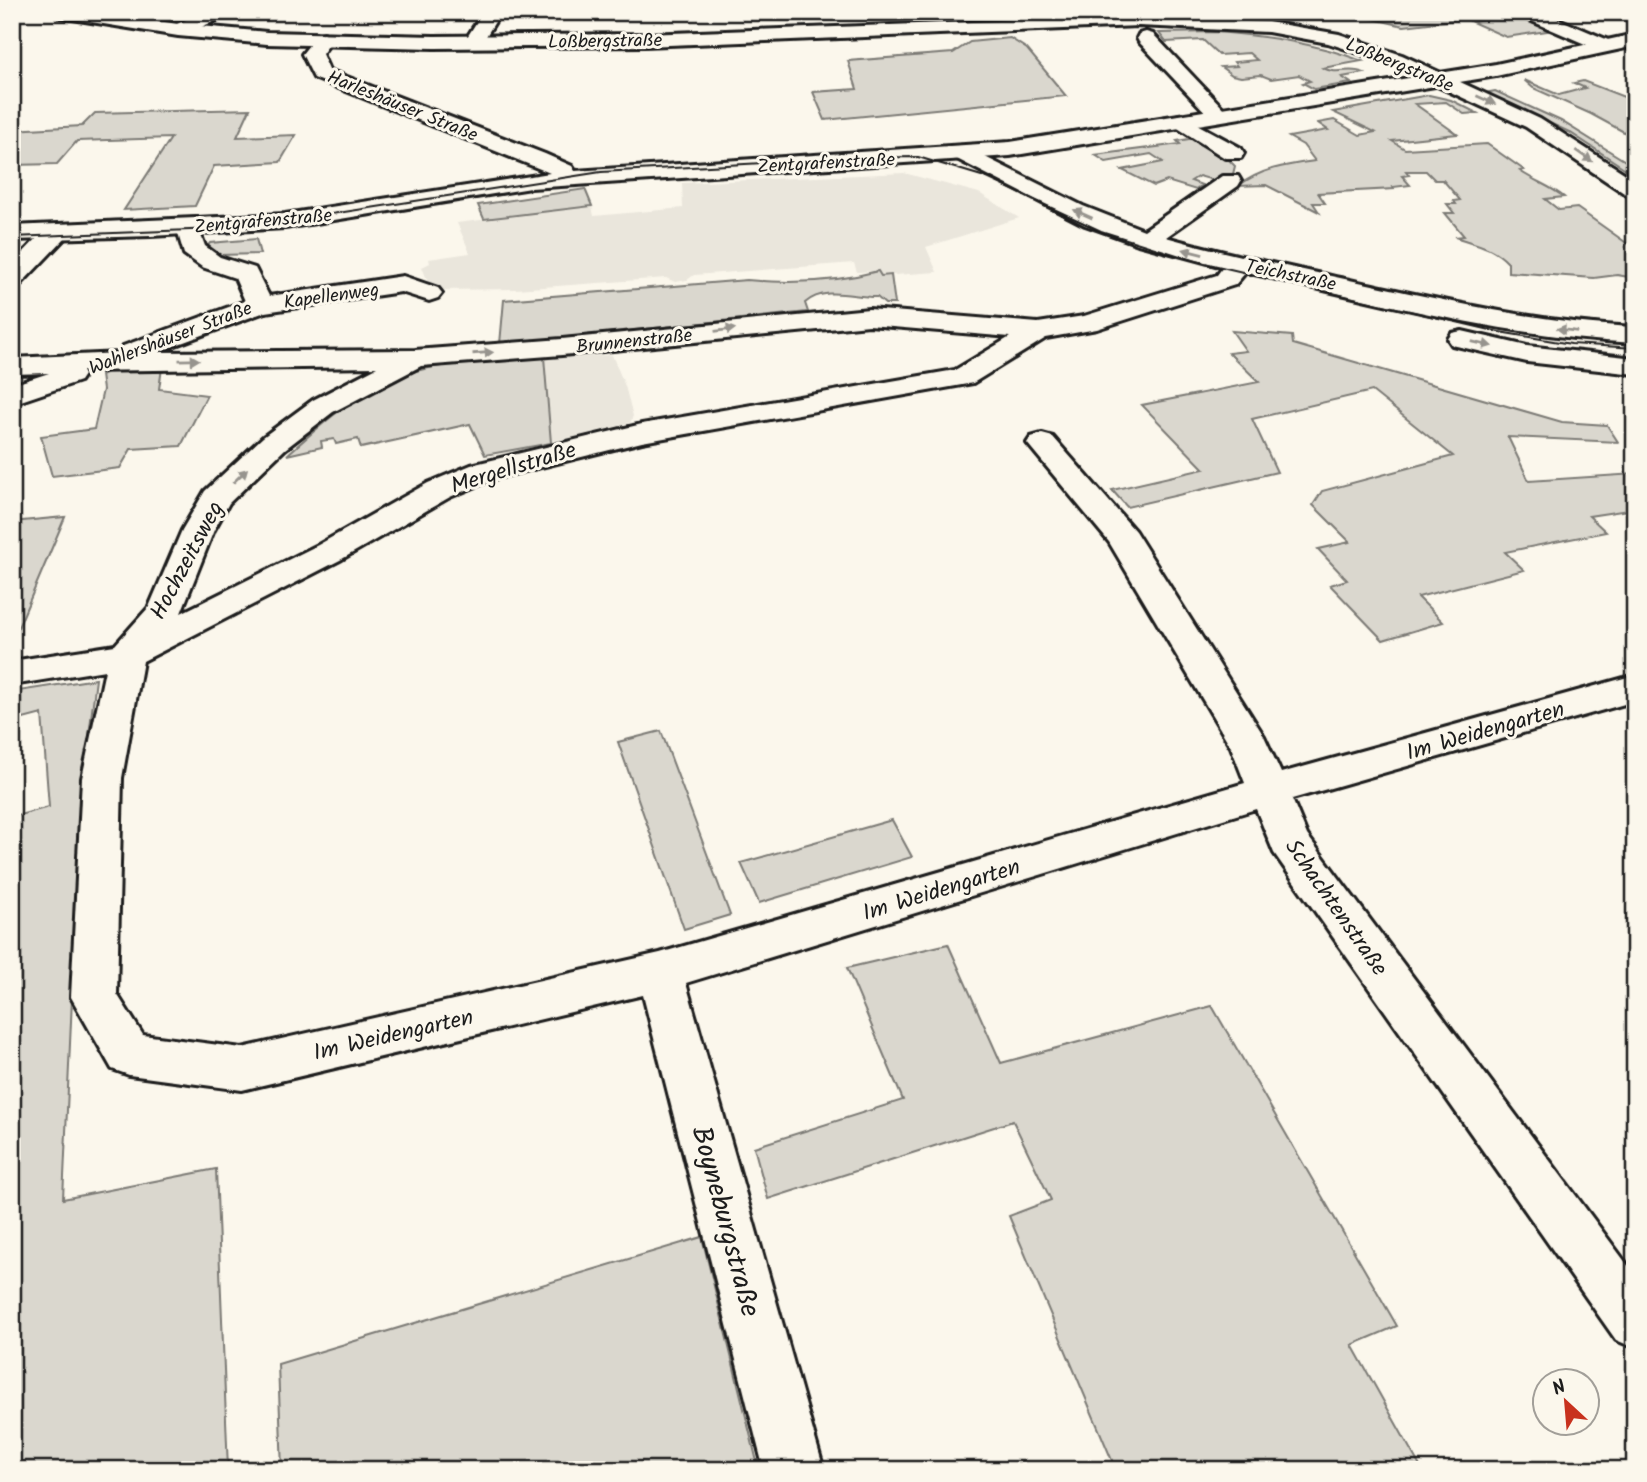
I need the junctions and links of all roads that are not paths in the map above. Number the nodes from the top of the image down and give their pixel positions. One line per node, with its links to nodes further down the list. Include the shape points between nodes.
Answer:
1 (60, 12): 5 (street, Harleshäuser Straße)
2 (221, 12): 5 (street)
3 (492, 12): 9 (street)
4 (1526, 12): 10 (street)
5 (178, 30): 7 (street, Harleshäuser Straße)
6 (1142, 30): 9 (street, Loßbergstraße); 11 (street, Loßbergstraße, via 1228,14 1315,22 1394,41); 12 (street, Loßbergstraße, via 1230,23 1295,30 1374,50); 14 (street)
7 (324, 39): 9 (street, Loßbergstraße); 18 (street, Harleshäuser Straße, via 312,54 321,74 537,159 564,171)
8 (1635, 40): 10 (street, Zentgrafenstraße)
9 (473, 42)
10 (1606, 46): 11 (street, Zentgrafenstraße)
11 (1471, 74): 12 (street, Zentgrafenstraße); 13 (street, Loßbergstraße)
12 (1439, 79): 14 (street, Zentgrafenstraße); 20 (street, Loßbergstraße, one-way to 20, via 1533,122)
13 (1555, 112)
14 (1218, 114): 15 (street, Zentgrafenstraße)
15 (1180, 121): 16 (street); 17 (street, Zentgrafenstraße, via 1073,141)
16 (1233, 153)
17 (965, 154): 18 (street, Zentgrafenstraße); 24 (street, Teichstraße, one-way to 17, via 1056,202)
18 (567, 178): 21 (street, Zentgrafenstraße, via 285,221)
19 (1230, 181): 24 (street)
20 (1635, 190)
21 (188, 227): 22 (street, Zentgrafenstraße); 28 (street, Wahlershäuser Straße, via 193,249 211,262 246,273)
22 (57, 232): 23 (street, Zentgrafenstraße); 26 (street)
23 (12, 233)
24 (1147, 239): 25 (street, Teichstraße, one-way to 24)
25 (1233, 272): 29 (street, Brunnenstraße, via 1088,323); 30 (street, Teichstraße, one-way to 25, via 1513,324); 34 (street, Teichstraße, one-way to 34, via 1527,354)
26 (12, 279)
27 (429, 293): 28 (street, Kapellenweg, via 403,276)
28 (260, 305): 32 (street, Wahlershäuser Straße)
29 (1038, 331): 31 (street, Brunnenstraße, one-way to 29, via 869,317); 37 (street, Mergellstraße, via 963,377 642,433 482,472 439,490 330,552)
30 (1635, 335)
31 (415, 358): 32 (street, Brunnenstraße, one-way to 31); 37 (street, Hochzeitsweg, one-way to 31, via 165,611 216,498 274,443 323,406)
32 (96, 365): 33 (street, Brunnenstraße); 35 (street, Wahlershäuser Straße)
33 (12, 366)
34 (1635, 366)
35 (12, 395)
36 (1042, 443): 40 (street, Schachtenstraße, via 1123,538 1250,746)
37 (126, 655): 38 (street, Mergellstraße); 41 (street, Im Weidengarten, via 102,778 94,997 129,1054 242,1069)
38 (12, 673)
39 (1635, 688): 40 (street, Im Weidengarten)
40 (1268, 791): 41 (street, Im Weidengarten); 42 (street, Schachtenstraße, via 1290,842)
41 (660, 972): 43 (street, Boyneburgstraße)
42 (1635, 1321)
43 (794, 1470)

